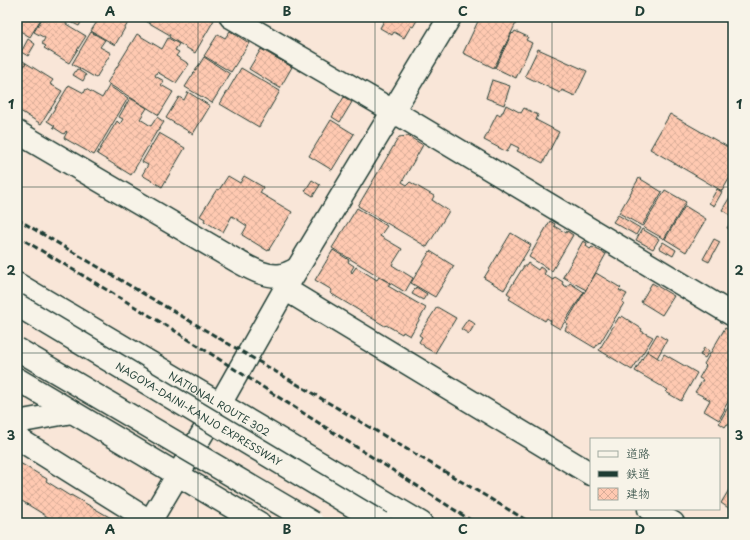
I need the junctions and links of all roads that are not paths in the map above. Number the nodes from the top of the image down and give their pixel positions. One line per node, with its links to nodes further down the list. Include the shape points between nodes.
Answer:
1 (231, 17): 3 (main road)
2 (450, 17): 3 (main road)
3 (393, 111): 5 (main road); 9 (main road)
4 (17, 132): 5 (main road, via 255,271 273,276)
5 (297, 269): 7 (main road)
6 (17, 284): 12 (main road, NATIONAL ROUTE 302)
7 (285, 290): 12 (main road); 16 (main road)
8 (17, 305): 22 (main road, NAGOYA-DAINI-KANJO EXPRESSWAY, bridge)
9 (733, 315)
10 (17, 349): 21 (main road, bridge)
11 (17, 380): 13 (main road)
12 (220, 404): 17 (main road); 23 (main road, NATIONAL ROUTE 302)
13 (72, 412): 14 (main road); 17 (main road)
14 (17, 422)
15 (17, 438): 19 (main road)
16 (590, 473)
17 (177, 475): 19 (main road); 20 (main road)
18 (652, 510): 24 (main road)
19 (150, 522)
20 (259, 523)
21 (313, 523)
22 (381, 523)
23 (421, 523)
24 (673, 523)

